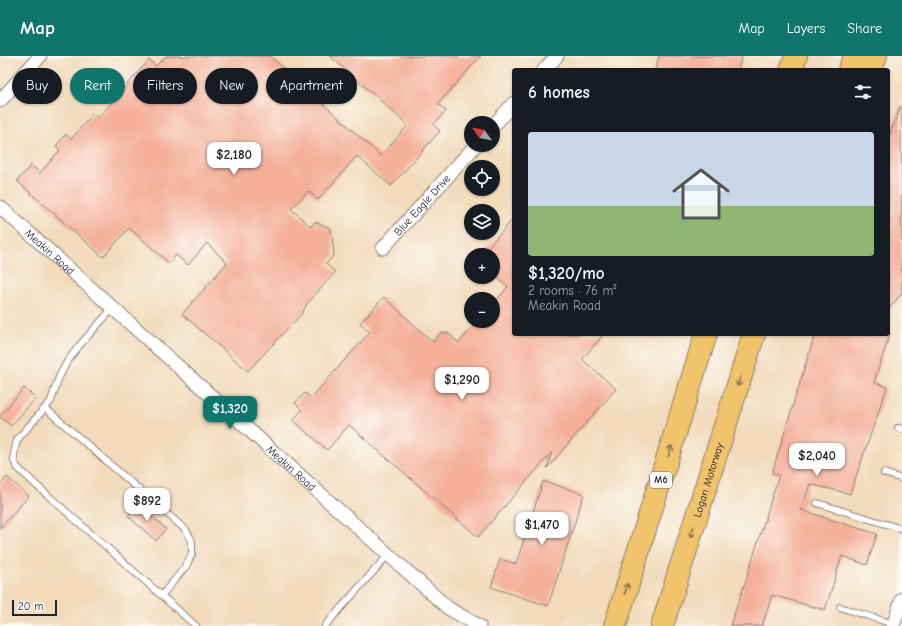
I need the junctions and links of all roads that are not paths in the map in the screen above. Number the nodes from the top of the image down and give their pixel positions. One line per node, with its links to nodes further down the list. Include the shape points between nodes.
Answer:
1 (40, 56): 10 (street)
2 (557, 56): 6 (street)
3 (796, 56): 7 (highway)
4 (855, 56): 8 (highway)
5 (876, 56): 9 (highway)
6 (546, 68)
7 (792, 68)
8 (850, 68)
9 (871, 68)
10 (0, 101)
11 (512, 105): 12 (street)
12 (500, 118)
13 (470, 152): 15 (street, Blue Eagle Drive)
14 (0, 207): 16 (street, Meakin Road)
15 (383, 248)
16 (113, 308): 19 (lane, via 67,362 51,401); 24 (street, Meakin Road)
17 (705, 336): 32 (highway, M6, one-way to 17)
18 (754, 337): 33 (highway, Logan Motorway, one-way to 33)
19 (45, 408): 25 (lane, via 186,530 192,541 192,554 186,566); 25 (lane, via 17,440 14,454 17,467)
20 (884, 473): 21 (lane)
21 (902, 479)
22 (818, 503): 23 (lane)
23 (902, 529)
24 (388, 554): 30 (lane); 31 (street, Meakin Road, via 448,608)
25 (162, 596): 29 (lane)
26 (902, 599): 28 (street)
27 (840, 607): 28 (lane)
28 (893, 625)
29 (196, 626)
30 (325, 626)
31 (479, 626)
32 (615, 626)
33 (662, 626)

